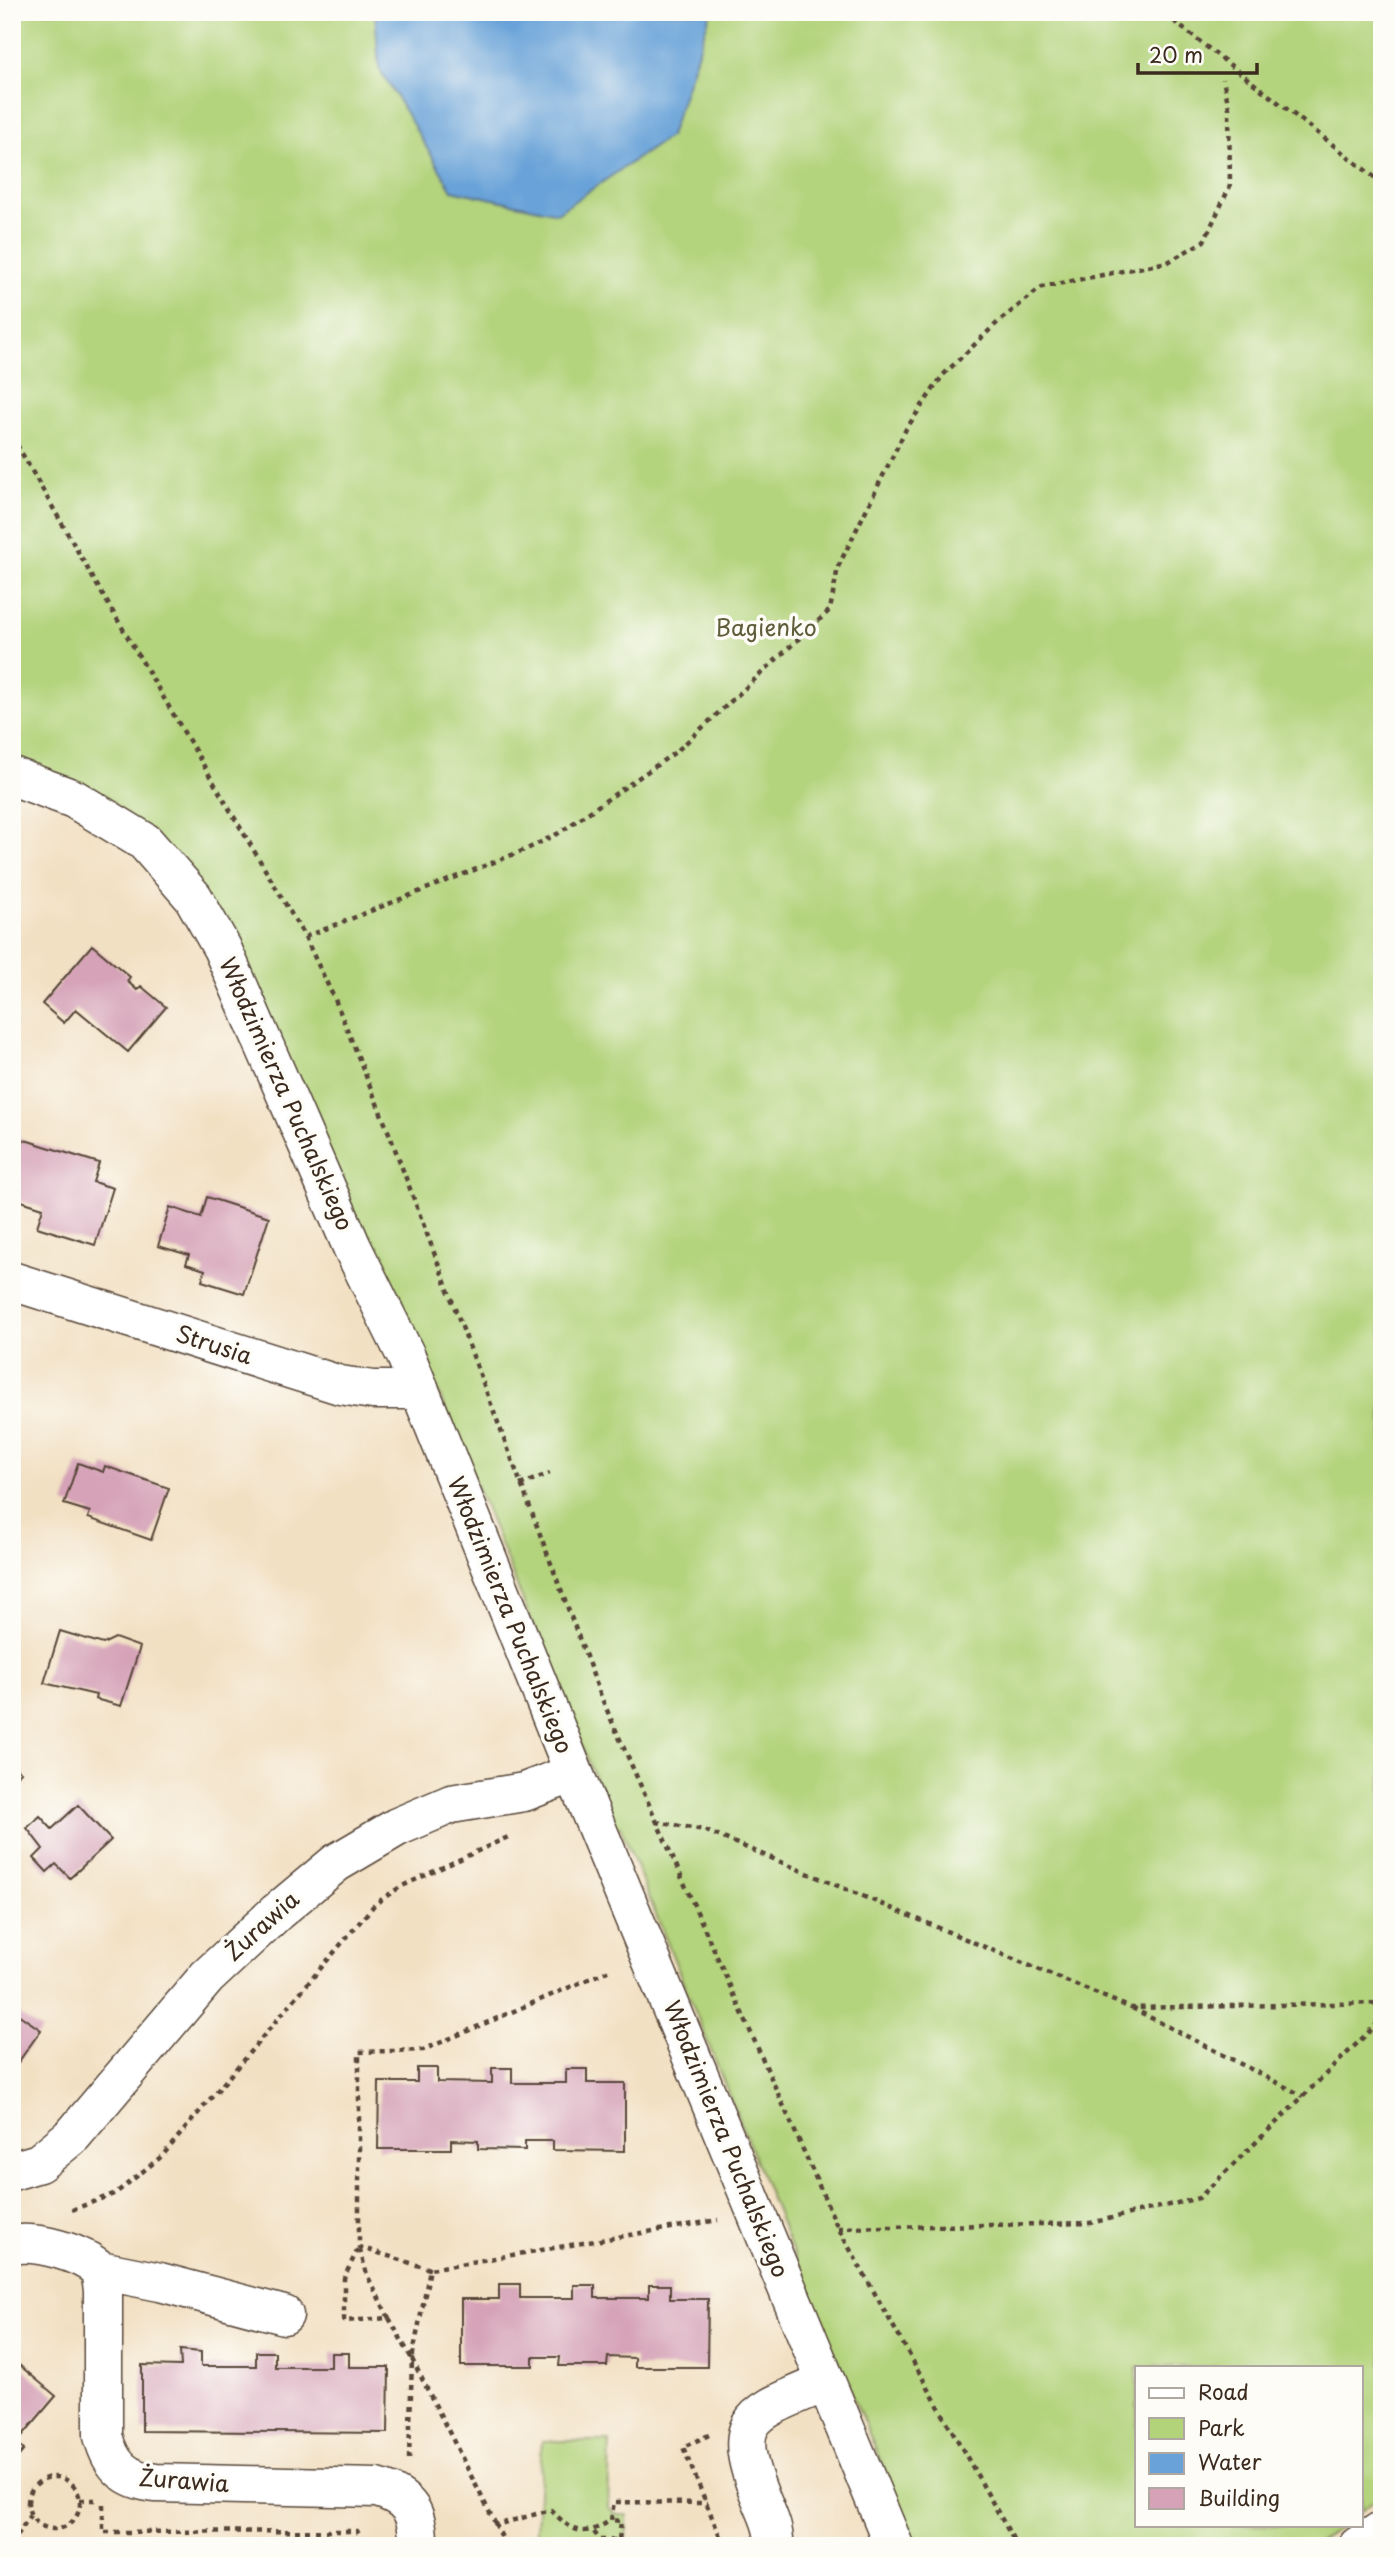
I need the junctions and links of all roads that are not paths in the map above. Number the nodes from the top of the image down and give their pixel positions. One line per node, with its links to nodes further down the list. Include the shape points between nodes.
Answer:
1 (12, 776): 3 (street, Włodzimierza Puchalskiego, via 74,799 128,829 160,857 193,897 238,980 352,1247)
2 (12, 1281): 3 (street, Strusia, via 340,1384 373,1390)
3 (420, 1390): 4 (street, Włodzimierza Puchalskiego)
4 (574, 1773): 5 (street, Żurawia, via 524,1792 451,1804 397,1827 336,1863 207,1977 73,2135 39,2163); 9 (street, Włodzimierza Puchalskiego)
5 (12, 2171)
6 (12, 2245): 7 (street, via 27,2244 74,2256)
7 (100, 2270): 8 (street); 11 (street, Żurawia, via 102,2424 106,2449 117,2469 135,2480 156,2483 377,2488 406,2503 417,2525)
8 (284, 2315)
9 (824, 2383): 12 (street, via 768,2407 748,2428 746,2461 772,2525); 13 (street, Włodzimierza Puchalskiego)
10 (1382, 2530): 14 (street)
11 (418, 2546)
12 (774, 2546)
13 (894, 2546)
14 (1358, 2546)

